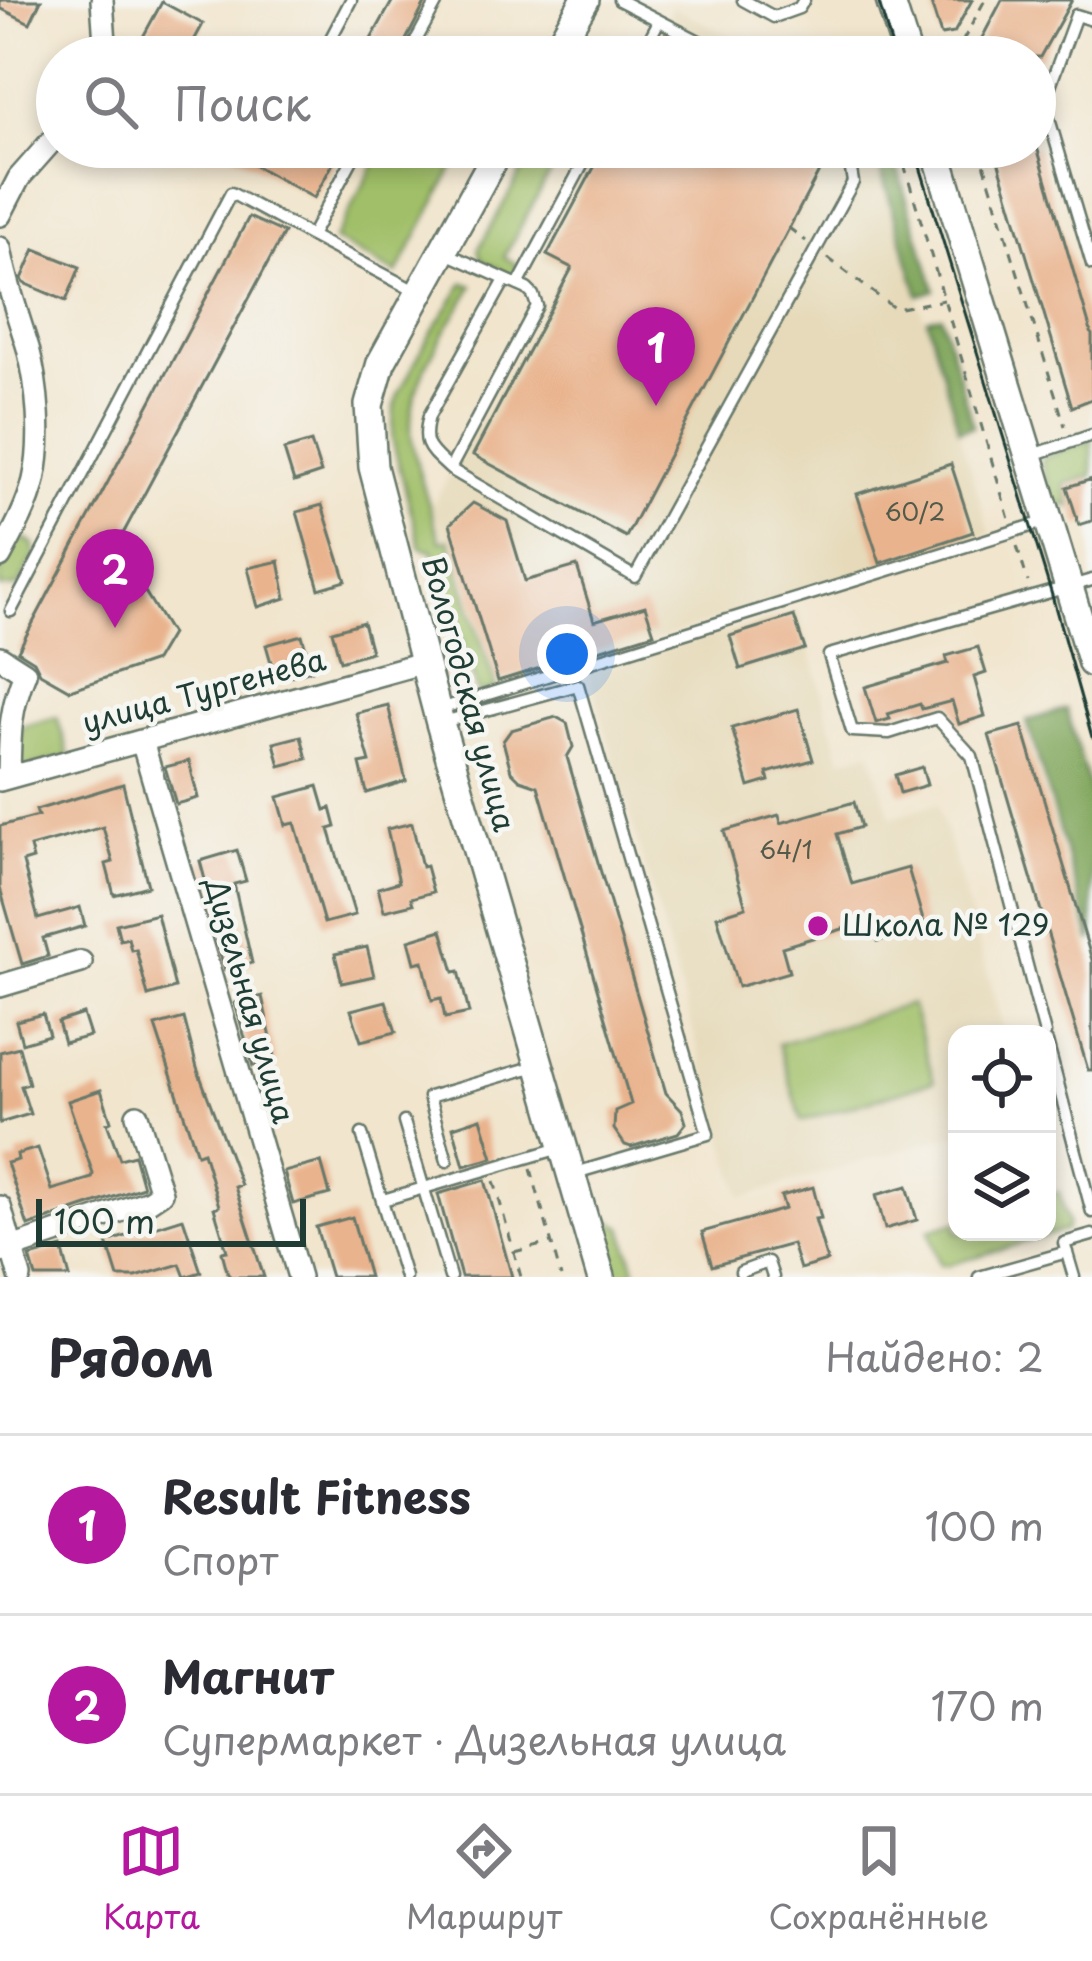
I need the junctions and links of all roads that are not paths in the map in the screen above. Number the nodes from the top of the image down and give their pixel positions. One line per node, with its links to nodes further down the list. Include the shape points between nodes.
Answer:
1 (102, 0): 11 (street)
2 (351, 0): 12 (lane)
3 (438, 0): 13 (lane)
4 (585, 0): 14 (main road)
5 (619, 0): 10 (lane)
6 (743, 0): 7 (lane, via 773,17)
7 (804, 0)
8 (890, 0): 17 (main road)
9 (1092, 20): 18 (lane, via 1076,15)
10 (659, 21): 15 (lane); 16 (lane)
11 (105, 36)
12 (332, 36)
13 (418, 36)
14 (564, 36)
15 (651, 36)
16 (689, 36)
17 (901, 36)
18 (1056, 68)
19 (1056, 145): 30 (lane)
20 (36, 159): 26 (street)
21 (347, 168): 27 (lane)
22 (488, 168): 29 (main road, Вологодская улица)
23 (581, 168): 32 (lane)
24 (851, 168): 36 (lane, via 853,182 635,577)
25 (941, 168): 35 (main road)
26 (0, 215)
27 (311, 236): 33 (lane); 40 (lane, via 231,193)
28 (0, 248): 38 (street, via 39,404 34,479)
29 (441, 251): 31 (lane); 33 (main road, Вологодская улица)
30 (1092, 264)
31 (505, 280): 32 (lane); 36 (lane, via 429,416 427,448)
32 (518, 285): 36 (lane, via 537,307)
33 (417, 293): 42 (main road, Вологодская улица, via 380,363 369,405 373,467)
34 (1092, 435): 35 (lane)
35 (1030, 456): 37 (main road)
36 (450, 469)
37 (1051, 521): 39 (main road); 44 (lane)
38 (0, 557)
39 (1081, 583): 43 (main road); 49 (lane, via 829,656 852,731 890,733 937,718 971,756)
40 (11, 611)
41 (0, 657): 46 (street, via 25,673 10,716)
42 (425, 662): 44 (main road, Вологодская улица); 45 (street, улица Тургенева)
43 (1092, 663)
44 (438, 717): 50 (main road, Вологодская улица); 56 (lane, via 578,685 708,1134)
45 (142, 741): 46 (street, улица Тургенева); 66 (street, Дизельная улица)
46 (4, 778)
47 (82, 962): 48 (street)
48 (0, 986)
49 (1043, 1025)
50 (539, 1065): 55 (lane, via 429,1097); 56 (main road, Вологодская улица)
51 (1056, 1076): 60 (lane)
52 (137, 1115): 62 (street, via 160,1193)
53 (404, 1122): 57 (lane)
54 (362, 1134): 58 (lane)
55 (447, 1161)
56 (567, 1161): 57 (lane, via 528,1158); 69 (main road, Вологодская улица)
57 (424, 1188): 58 (lane); 68 (lane)
58 (383, 1200): 67 (lane)
59 (0, 1207): 62 (street)
60 (1092, 1212)
61 (1092, 1235): 63 (lane, via 1064,1243)
62 (7, 1250): 65 (street)
63 (1067, 1252): 72 (lane); 73 (lane)
64 (742, 1275): 70 (lane); 71 (lane, via 768,1262)
65 (20, 1277)
66 (299, 1277)
67 (405, 1277)
68 (450, 1277)
69 (601, 1277)
70 (723, 1277)
71 (773, 1277)
72 (979, 1277)
73 (1074, 1277)

